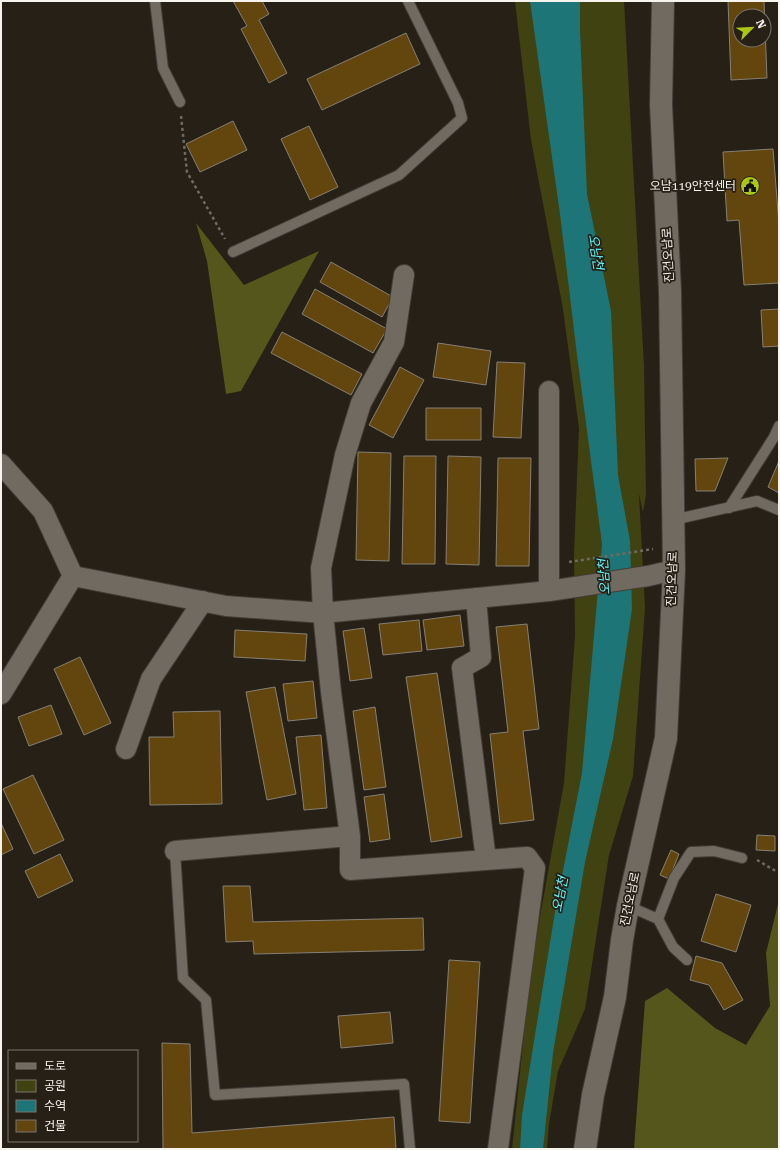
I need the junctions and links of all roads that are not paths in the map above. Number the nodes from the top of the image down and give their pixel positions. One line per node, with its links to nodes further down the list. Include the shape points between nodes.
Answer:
1 (155, 1): 4 (lane, via 163,68)
2 (408, 1): 5 (lane, via 458,103 462,118 399,175)
3 (663, 1): 12 (main road, 진건오남로, via 661,105 670,291)
4 (180, 102)
5 (233, 252)
6 (404, 275): 18 (street, via 394,342 361,403 345,455 321,568)
7 (549, 391): 15 (street)
8 (778, 429): 10 (lane)
9 (1, 464): 14 (street, via 43,511)
10 (728, 508): 11 (lane, via 757,501); 12 (lane)
11 (779, 510)
12 (673, 520): 13 (main road, 진건오남로)
13 (674, 570): 15 (street); 25 (main road, 진건오남로, via 666,738)
14 (73, 576): 17 (street); 19 (street)
15 (549, 591): 16 (street)
16 (476, 598): 18 (street); 24 (street, via 481,658 462,668)
17 (203, 601): 18 (street, via 226,606); 20 (street, via 151,679)
18 (323, 613): 21 (street)
19 (1, 694)
20 (126, 749)
21 (350, 836): 22 (street); 24 (street, via 350,870)
22 (175, 851): 28 (lane, via 183,978 206,1000 215,1095 404,1084)
23 (742, 858): 26 (lane, via 714,851 691,852 674,878)
24 (486, 860): 29 (street, via 527,857 535,868)
25 (628, 906): 26 (lane); 30 (main road, 진건오남로, via 615,997 593,1096)
26 (658, 919): 27 (lane, via 672,946)
27 (687, 960)
28 (410, 1149)
29 (498, 1149)
30 (585, 1149)

